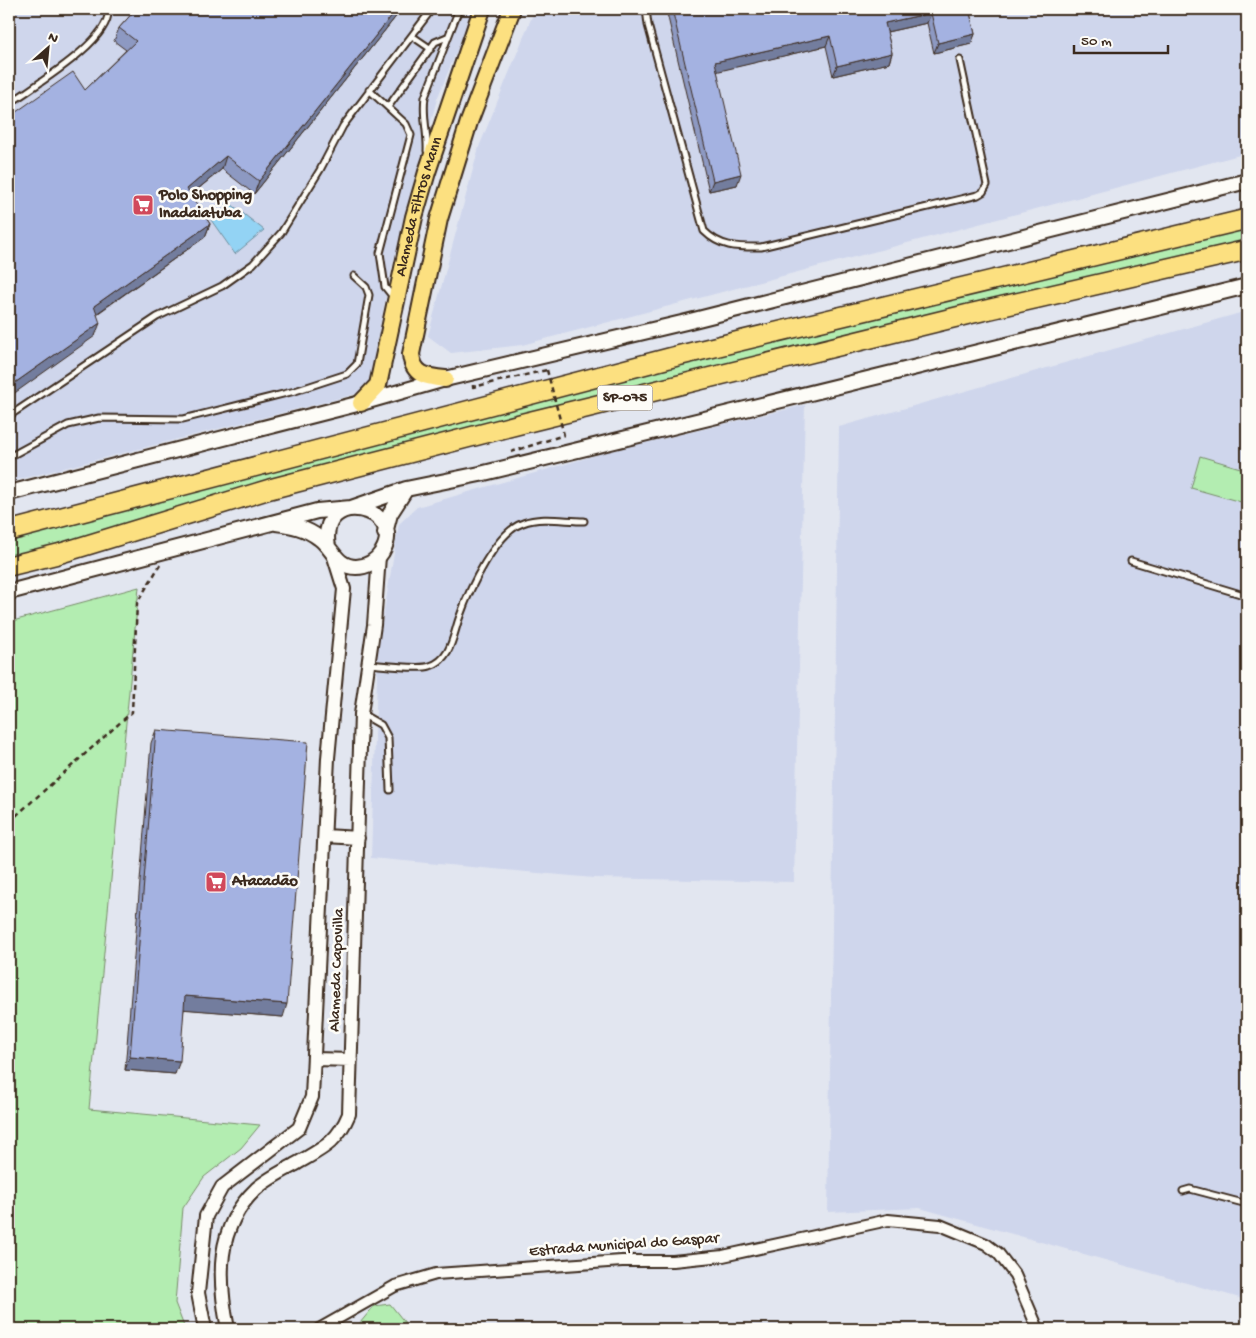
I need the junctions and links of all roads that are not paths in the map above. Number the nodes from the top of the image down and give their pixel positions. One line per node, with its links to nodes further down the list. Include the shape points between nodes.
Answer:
1 (108, 9): 14 (lane, via 106,23 79,54)
2 (432, 9): 7 (lane)
3 (459, 9): 8 (lane)
4 (482, 9): 9 (main road, Alameda Filtros Mann)
5 (512, 9): 11 (main road, Alameda Filtros Mann)
6 (646, 9): 12 (lane, via 704,231 714,241 730,247 761,247 984,192 987,185)
7 (412, 36): 10 (lane); 13 (lane)
8 (447, 37): 10 (lane, via 436,42); 16 (lane, via 424,103 428,132)
9 (468, 46): 11 (main road); 16 (main road, Alameda Filtros Mann)
10 (431, 49): 15 (lane)
11 (494, 56): 20 (main road, Alameda Filtros Mann, via 469,122)
12 (960, 60)
13 (369, 90): 15 (lane); 27 (lane, via 343,126 281,233 253,264 222,286 158,317)
14 (9, 104)
15 (388, 108): 24 (lane, via 406,124 411,134 380,253 385,287)
16 (427, 172): 18 (main road, Alameda Filtros Mann)
17 (1247, 181): 25 (main road, via 695,320)
18 (414, 217): 20 (main road); 24 (main road, Alameda Filtros Mann)
19 (1247, 218): 34 (highway, SP-075, via 696,352)
20 (439, 220): 25 (main road, Alameda Filtros Mann, via 411,354 417,372)
21 (1247, 250): 39 (highway, SP-075, via 960,316 514,426 270,489)
22 (354, 276): 28 (lane, via 366,287 369,295 357,364 347,374 295,391 183,419 99,418 68,425)
23 (1247, 286): 29 (main road, via 480,474)
24 (396, 301): 26 (main road, Alameda Filtros Mann, via 378,385)
25 (445, 379): 26 (main road)
26 (361, 403): 30 (main road)
27 (9, 416)
28 (9, 457)
29 (406, 489): 31 (main road); 35 (main road, via 390,514)
30 (9, 493)
31 (351, 508): 32 (main road, via 317,511); 35 (main road, via 370,511 383,524); 36 (main road, via 343,510 330,522 327,530)
32 (270, 522): 36 (main road, via 299,527 319,538); 40 (main road)
33 (584, 522): 42 (lane, via 524,522 507,532 478,575 451,647 441,660 429,667)
34 (9, 531)
35 (386, 533): 37 (main road, via 384,549)
36 (331, 552): 37 (main road, via 341,562 357,567); 45 (street, Alameda Capovilla, via 344,589 328,758)
37 (379, 556): 42 (street, Alameda Capovilla)
38 (1131, 561): 41 (lane)
39 (9, 566)
40 (9, 592)
41 (1247, 596)
42 (368, 664): 43 (street, Alameda Capovilla)
43 (361, 714): 44 (lane, via 381,725 388,738); 46 (street, Alameda Capovilla)
44 (390, 790)
45 (326, 836): 46 (street); 47 (street, Alameda Capovilla)
46 (358, 838): 48 (street, Alameda Capovilla)
47 (315, 1059): 48 (street); 52 (street, Alameda Capovilla, via 312,1097 298,1128 222,1187 206,1216)
48 (352, 1060): 51 (street, Alameda Capovilla, via 349,1114 345,1124 320,1152 268,1180 242,1206 232,1221 222,1252)
49 (1183, 1191): 50 (lane, via 1190,1189)
50 (1247, 1204)
51 (222, 1290): 52 (street); 54 (street, Alameda Capovilla)
52 (198, 1293): 53 (street, Alameda Capovilla)
53 (205, 1329)
54 (228, 1329)
55 (319, 1329): 56 (street, Estrada Municipal do Gaspar, via 395,1286 436,1274 703,1258 888,1220 940,1225 986,1244 998,1253 1015,1275)
56 (1038, 1329)

